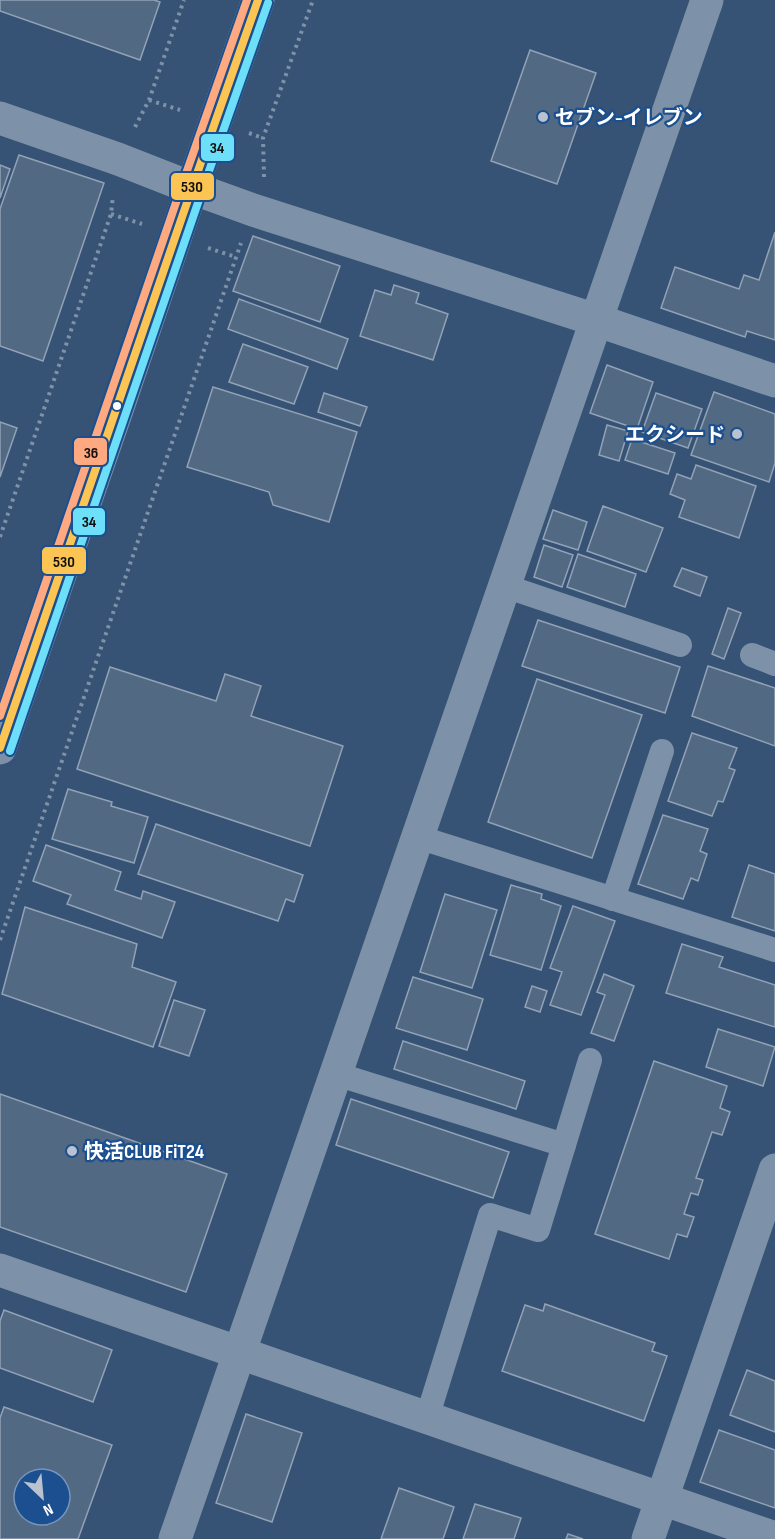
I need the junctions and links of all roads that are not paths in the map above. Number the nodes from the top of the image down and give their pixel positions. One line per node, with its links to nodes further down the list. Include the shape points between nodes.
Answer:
1 (258, 0): 4 (highway)
2 (707, 0): 5 (street)
3 (0, 118): 4 (street)
4 (192, 188): 5 (street); 11 (highway)
5 (596, 320): 6 (street); 7 (street)
6 (775, 381)
7 (505, 586): 8 (lane); 13 (street)
8 (680, 645)
9 (752, 656): 10 (lane)
10 (775, 664)
11 (0, 748)
12 (662, 751): 14 (lane)
13 (418, 837): 14 (lane); 17 (street)
14 (613, 899): 15 (lane)
15 (775, 950)
16 (590, 1060): 18 (lane)
17 (336, 1074): 18 (lane); 21 (street)
18 (564, 1145): 22 (lane, via 538,1230 490,1215)
19 (775, 1170): 23 (street)
20 (0, 1270): 21 (street)
21 (239, 1353): 22 (street); 25 (street)
22 (427, 1419): 23 (street)
23 (661, 1500): 24 (street); 26 (street)
24 (775, 1538)
25 (175, 1539)
26 (648, 1539)

